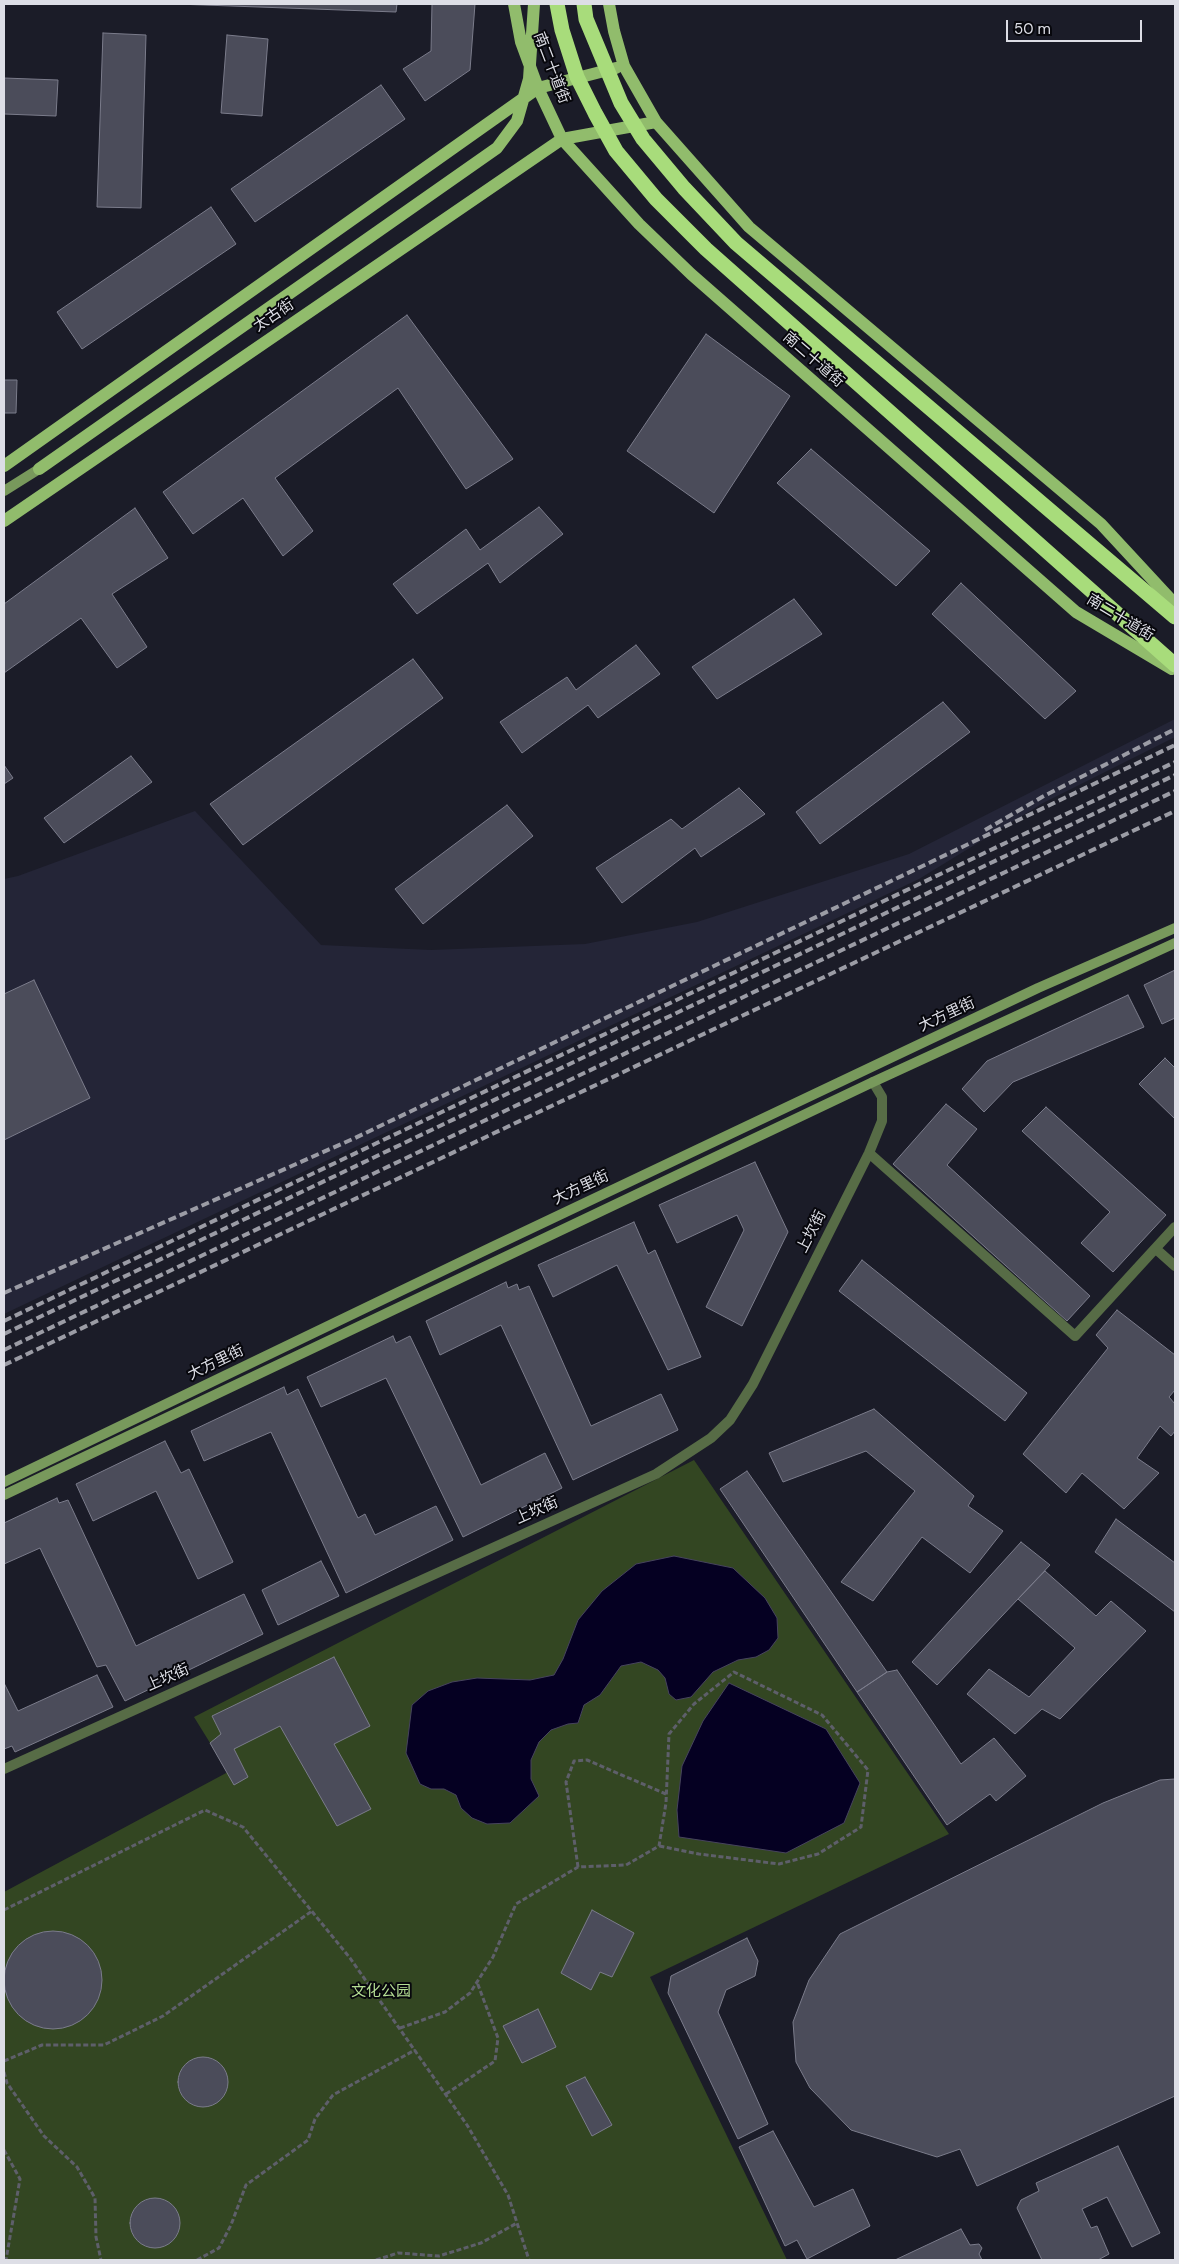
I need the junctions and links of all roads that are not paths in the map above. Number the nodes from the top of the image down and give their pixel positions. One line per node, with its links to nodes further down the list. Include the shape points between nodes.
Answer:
1 (514, 4): 7 (main road, 南二十道街, via 521,42)
2 (534, 4): 11 (main road, 太古街, via 529,79 517,121 497,148)
3 (557, 4): 16 (highway, via 577,77 594,113 616,151 656,199 706,249)
4 (584, 4): 15 (highway, via 586,19 620,103 643,139 736,243)
5 (609, 4): 6 (main road)
6 (624, 66): 7 (main road); 8 (main road)
7 (538, 88): 9 (main road, 南二十道街); 10 (main road)
8 (656, 122): 9 (main road); 14 (main road, via 750,227 1101,524)
9 (562, 139): 13 (main road, 太古街); 17 (main road, 南二十道街, via 639,224 691,274 1013,559 1076,612)
10 (4, 466)
11 (39, 469): 12 (main road, 太古街)
12 (4, 491)
13 (4, 521)
14 (1175, 604)
15 (1175, 617)
16 (1175, 665)
17 (1175, 670)
18 (1175, 928): 25 (main road, 大方里街, via 975,1018)
19 (1175, 943): 20 (main road, 大方里街)
20 (873, 1082): 21 (street, 上坎街, via 882,1097 882,1121); 26 (main road, 大方里街)
21 (869, 1153): 23 (street, via 1075,1336); 27 (street, 上坎街, via 753,1384 730,1420 711,1438 656,1474)
22 (1175, 1227): 23 (street)
23 (1156, 1249): 24 (street)
24 (1175, 1266)
25 (4, 1482)
26 (4, 1495)
27 (4, 1769)

